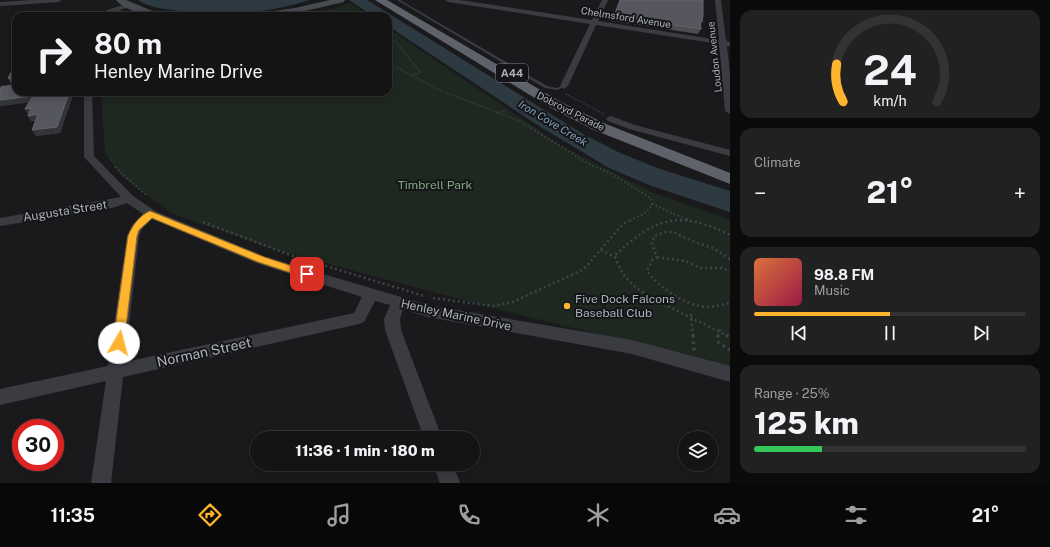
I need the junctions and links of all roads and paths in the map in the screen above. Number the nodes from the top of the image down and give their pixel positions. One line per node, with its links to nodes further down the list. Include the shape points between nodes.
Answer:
1 (59, 0): 10 (street)
2 (120, 0): 11 (main road)
3 (341, 0): 14 (main road)
4 (380, 0): 31 (highway, Dobroyd Parade / A44, via 556,105 600,127)
5 (391, 0): 30 (highway, Dobroyd Parade / A44, via 581,111)
6 (398, 0): 20 (lane, Dobroyd Parade, via 546,87)
7 (448, 0): 15 (street, Chelmsford Avenue)
8 (605, 0): 15 (street)
9 (718, 0): 17 (street, Loudon Avenue)
10 (0, 4)
11 (129, 5): 12 (street); 13 (main road)
12 (107, 12)
13 (146, 12)
14 (284, 12)
15 (595, 23): 17 (street, Chelmsford Avenue); 20 (street)
16 (392, 38): 19 (path, via 420,72)
17 (726, 43): 25 (street, Loudon Avenue)
18 (392, 65): 19 (path)
19 (410, 75): 26 (path)
20 (561, 87): 27 (path)
21 (12, 88): 22 (street)
22 (0, 89)
23 (88, 96): 32 (street, Henley Marine Drive, via 89,157)
24 (507, 110): 26 (path)
25 (730, 111)
26 (496, 113): 33 (path, via 522,122 589,164 630,184 651,198)
27 (611, 118): 28 (street, Dobroyd Parade, via 632,127)
28 (730, 153)
29 (112, 163): 34 (path)
30 (730, 170)
31 (730, 179)
32 (130, 199): 34 (street, Henley Marine Drive); 37 (street, Augusta Street)
33 (652, 204): 36 (path); 39 (path, via 647,212 623,224)
34 (150, 207): 45 (street, Henley Marine Drive, via 261,260); 53 (street, via 133,236)
35 (198, 221): 39 (path, via 290,255 430,297 493,306 513,302 584,269)
36 (690, 221): 38 (path); 40 (path, via 672,220 645,229)
37 (0, 222)
38 (730, 235)
39 (601, 250): 40 (path)
40 (614, 256): 42 (path); 48 (path, via 623,274 634,287 655,300)
41 (657, 257): 43 (path, via 652,243 654,236 671,231 722,251); 44 (path, via 686,261 700,268 723,268); 47 (path, via 652,260 646,271 662,288 703,306)
42 (619, 259)
43 (730, 259)
44 (730, 272)
45 (371, 294): 46 (street, Henley Marine Drive); 53 (street, Norman Street, via 359,318)
46 (398, 303): 52 (street, Henley Marine Drive, via 428,311 632,347); 56 (street, via 392,319 393,330)
47 (730, 303)
48 (691, 315): 49 (path); 52 (path)
49 (720, 330): 50 (path); 51 (path, via 717,338 719,343)
50 (730, 337)
51 (730, 350)
52 (695, 364): 54 (street, Henley Marine Drive)
53 (115, 371): 55 (street, Norman Street); 58 (street)
54 (730, 374)
55 (0, 397)
56 (430, 431)
57 (446, 471): 59 (street)
58 (101, 483)
59 (450, 483)

